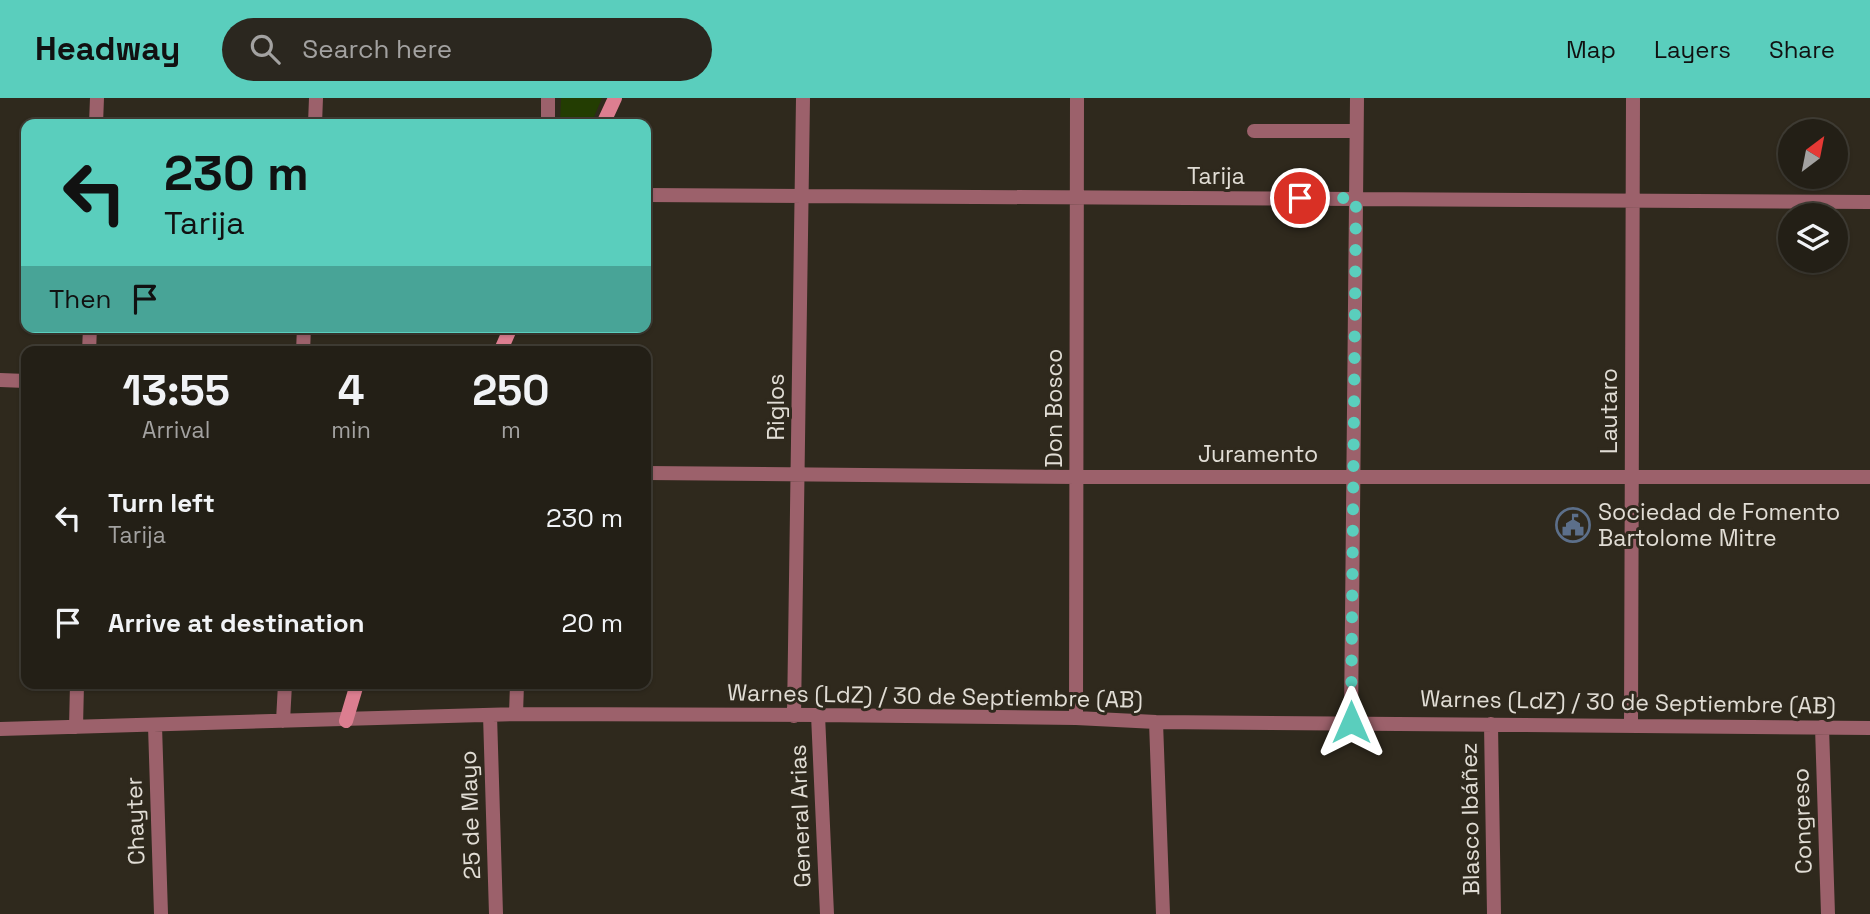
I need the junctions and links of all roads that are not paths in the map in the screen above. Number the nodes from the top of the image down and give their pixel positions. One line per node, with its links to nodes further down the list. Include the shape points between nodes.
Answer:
1 (97, 98): 9 (street)
2 (316, 98): 10 (street)
3 (548, 98): 11 (street)
4 (615, 98): 12 (street)
5 (803, 98): 16 (street, Riglos)
6 (1077, 98): 18 (street, Don Bosco)
7 (1357, 98): 14 (street)
8 (1633, 98): 19 (street, Lautaro)
9 (96, 119)
10 (315, 119)
11 (548, 119)
12 (605, 119)
13 (1254, 131): 14 (street)
14 (1356, 131): 17 (street)
15 (651, 195): 16 (street, Tarija)
16 (800, 196): 18 (street, Tarija); 24 (street, Riglos)
17 (1356, 198): 18 (street, Tarija); 19 (street, Tarija); 26 (street)
18 (1076, 199): 25 (street, Don Bosco)
19 (1633, 200): 20 (street, Tarija); 28 (street, Lautaro)
20 (1870, 202)
21 (0, 380): 22 (street)
22 (21, 381)
23 (651, 473): 24 (street, Juramento)
24 (798, 474): 25 (street, Juramento); 36 (street, Riglos)
25 (1076, 477): 26 (street, Juramento); 37 (street, Don Bosco)
26 (1352, 477): 28 (street, Juramento); 41 (street)
27 (1870, 477): 28 (street, Juramento)
28 (1631, 478): 43 (street, Lautaro)
29 (77, 689): 45 (street)
30 (285, 689): 38 (street)
31 (356, 689): 39 (street)
32 (517, 689): 33 (street)
33 (516, 714): 34 (street, Warnes (LdZ) / 30 de Septiembre (AB)); 36 (street, Warnes (LdZ) / 30 de Septiembre (AB))
34 (490, 715): 39 (street, Warnes (LdZ) / 30 de Septiembre (AB)); 50 (street, 25 de Mayo)
35 (818, 715): 36 (street, Warnes (LdZ) / 30 de Septiembre (AB)); 37 (street, Warnes (LdZ) / 30 de Septiembre (AB)); 51 (street, General Arias)
36 (794, 716)
37 (1076, 719): 40 (street, Warnes (LdZ) / 30 de Septiembre (AB))
38 (283, 720): 39 (street, Warnes (LdZ) / 30 de Septiembre (AB)); 44 (street, Warnes (LdZ) / 30 de Septiembre (AB))
39 (346, 721)
40 (1156, 722): 41 (street, Warnes (LdZ) / 30 de Septiembre (AB)); 52 (street)
41 (1351, 722): 42 (street, Warnes (LdZ) / 30 de Septiembre (AB))
42 (1491, 724): 43 (street, Warnes (LdZ) / 30 de Septiembre (AB)); 53 (street, Blasco Ibáñez)
43 (1631, 725): 46 (street, Warnes (LdZ) / 30 de Septiembre (AB))
44 (155, 726): 45 (street, Warnes (LdZ) / 30 de Septiembre (AB)); 49 (street, Chayter)
45 (76, 727): 48 (street, Warnes (LdZ) / 30 de Septiembre (AB))
46 (1822, 727): 47 (street, Warnes (LdZ) / 30 de Septiembre (AB)); 54 (street, Congreso)
47 (1870, 728)
48 (0, 729)
49 (161, 914)
50 (496, 914)
51 (827, 914)
52 (1163, 914)
53 (1494, 914)
54 (1828, 914)

